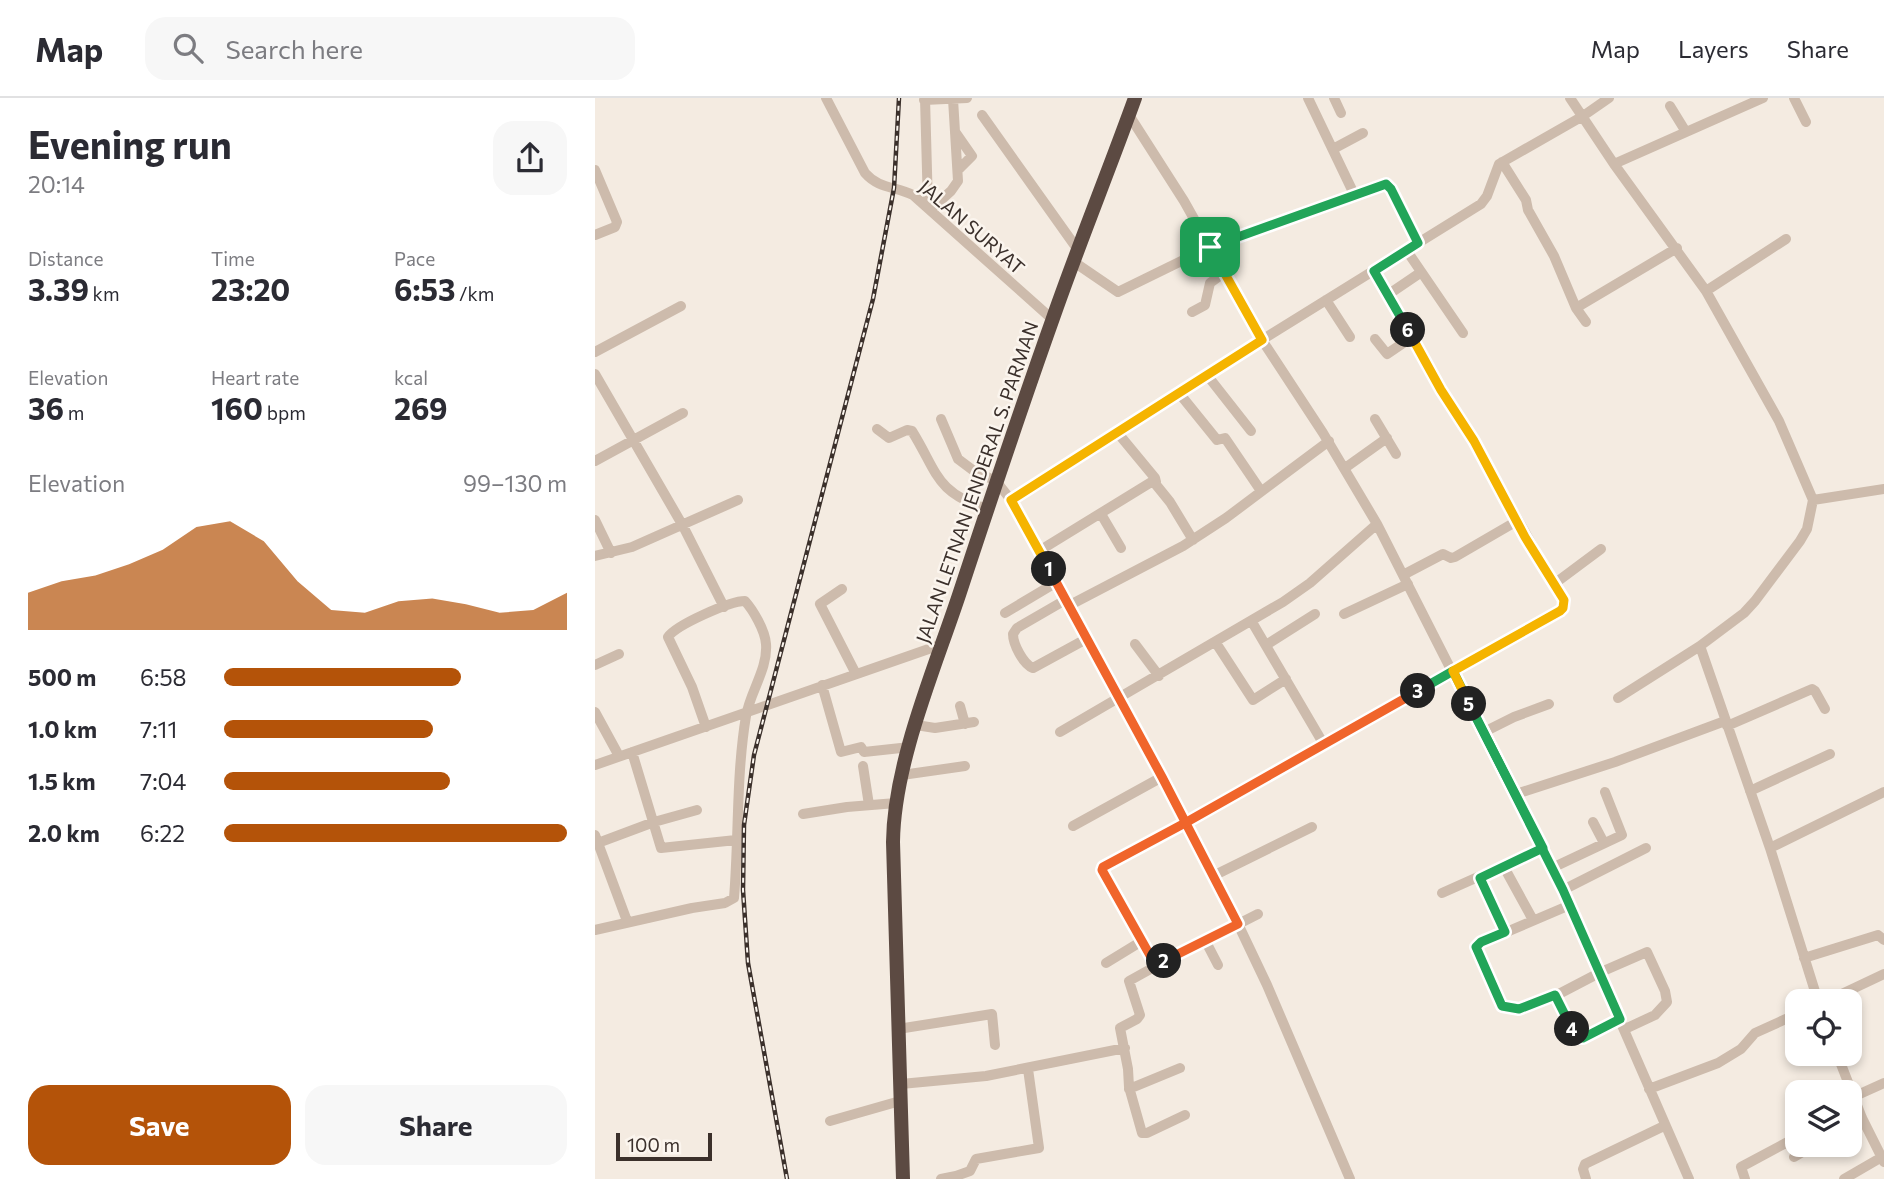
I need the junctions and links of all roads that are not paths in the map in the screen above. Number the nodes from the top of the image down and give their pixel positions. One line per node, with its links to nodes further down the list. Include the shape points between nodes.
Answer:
1 (826, 98): 26 (street, JALAN SURYAT, via 872,181 903,190)
2 (1135, 98): 14 (highway, JALAN LETNAN JENDERAL S. PARMAN)
3 (1309, 98): 20 (street)
4 (1334, 98): 12 (street)
5 (1570, 98): 15 (street)
6 (1609, 98): 15 (street)
7 (1763, 98): 18 (street)
8 (1794, 98): 16 (street)
9 (925, 99): 10 (street); 26 (street)
10 (960, 99): 17 (street)
11 (1670, 106): 18 (street)
12 (1341, 113)
13 (982, 115): 33 (street)
14 (1129, 115): 30 (street); 33 (highway, JALAN LETNAN JENDERAL S. PARMAN)
15 (1583, 116): 21 (street); 22 (street)
16 (1806, 121)
17 (954, 131): 24 (street); 24 (street, via 972,156)
18 (1686, 132): 22 (street)
19 (1363, 133): 20 (street)
20 (1333, 149): 25 (street)
21 (1502, 162): 29 (street, via 1483,203); 41 (street, via 1526,200)
22 (1614, 164): 31 (street)
23 (595, 170): 27 (street, via 617,222)
24 (958, 170): 26 (street, via 955,185)
25 (1354, 194): 29 (street, via 1389,185); 30 (street)
26 (930, 209): 43 (street, JALAN SURYAT)
27 (595, 235)
28 (1786, 239): 37 (street)
29 (1418, 243): 32 (street)
30 (1210, 247): 33 (street, via 1116,292); 35 (street)
31 (1677, 248): 37 (street); 41 (street)
32 (1407, 251): 34 (street); 45 (street)
33 (1076, 256): 43 (highway, JALAN LETNAN JENDERAL S. PARMAN)
34 (1374, 271): 38 (street); 39 (street)
35 (1225, 272): 42 (street, via 1210,283 1205,305); 49 (street)
36 (1417, 275): 38 (street)
37 (1706, 291): 72 (street, via 1779,421)
38 (1389, 294): 47 (street)
39 (1326, 300): 46 (street); 49 (street)
40 (681, 306): 50 (street)
41 (1576, 308): 44 (street)
42 (1192, 312)
43 (1052, 319): 66 (highway, JALAN LETNAN JENDERAL S. PARMAN)
44 (1586, 322)
45 (1462, 333)
46 (1350, 337)
47 (1412, 337): 48 (street, via 1387,354); 76 (street)
48 (1375, 339)
49 (1262, 340): 52 (street); 61 (street)
50 (595, 352)
51 (595, 374): 62 (street)
52 (1207, 375): 53 (street); 58 (street)
53 (1179, 393): 59 (street); 69 (street, via 1217,440 1225,438)
54 (683, 414): 62 (street)
55 (941, 419): 66 (street, via 958,458)
56 (1374, 419): 60 (street)
57 (877, 429): 73 (street, via 889,438 912,431 947,490)
58 (1251, 431)
59 (1117, 432): 67 (street); 71 (street)
60 (1387, 438): 63 (street); 65 (street)
61 (1329, 441): 65 (street); 69 (street)
62 (633, 442): 64 (street); 78 (street)
63 (1396, 454)
64 (595, 461)
65 (1345, 468): 77 (street)
66 (996, 481): 71 (street); 73 (highway, JALAN LETNAN JENDERAL S. PARMAN)
67 (1156, 482): 74 (street); 79 (street)
68 (1884, 489): 72 (street)
69 (1261, 491): 79 (street)
70 (738, 500): 78 (street)
71 (1011, 500): 82 (street)
72 (1812, 500): 100 (street, via 1800,541 1755,601)
73 (987, 509): 97 (highway, JALAN LETNAN JENDERAL S. PARMAN)
74 (1101, 514): 80 (street); 82 (street)
75 (595, 520): 83 (street)
76 (1517, 521): 85 (street, via 1455,557 1443,554); 87 (street)
77 (1377, 524): 85 (street); 94 (street, via 1313,580)
78 (683, 526): 83 (street); 90 (street)
79 (1193, 540): 89 (street)
80 (1122, 548)
81 (1601, 549): 87 (street)
82 (1039, 551): 86 (street)
83 (611, 553): 84 (street)
84 (595, 556)
85 (1406, 579): 93 (street); 103 (street)
86 (1057, 582): 89 (street); 91 (street)
87 (1555, 584): 103 (street, via 1564,600 1560,611)
88 (842, 589): 104 (street, via 820,604)
89 (1068, 602): 95 (street); 95 (street, via 1017,628 1012,636 1028,666 1033,668)
90 (724, 607): 114 (street, via 746,602 766,644); 117 (street, via 669,637)
91 (1005, 613)
92 (1315, 614): 99 (street)
93 (1344, 614)
94 (1252, 622): 96 (street); 99 (street)
95 (1088, 638): 109 (street)
96 (1216, 643): 105 (street); 106 (street, via 1253,700)
97 (943, 644): 104 (street); 116 (highway, JALAN LETNAN JENDERAL S. PARMAN)
98 (1135, 644): 105 (street)
99 (1266, 645): 106 (street)
100 (1700, 646): 108 (street); 115 (street)
101 (619, 654): 102 (street)
102 (595, 665)
103 (1454, 673): 119 (street); 120 (street)
104 (856, 674): 107 (street)
105 (1159, 676): 109 (street)
106 (1286, 680): 120 (street)
107 (822, 685): 114 (street); 121 (street, via 841,752 861,747 864,752)
108 (1618, 698)
109 (1121, 699): 118 (street); 129 (street)
110 (1549, 704): 119 (street)
111 (960, 706): 116 (street, via 969,723 935,728)
112 (1825, 709): 115 (street, via 1812,689)
113 (595, 712): 124 (street)
114 (746, 713): 117 (street); 143 (street)
115 (1726, 724): 131 (street); 132 (street)
116 (916, 725): 121 (highway, JALAN LETNAN JENDERAL S. PARMAN)
117 (706, 727): 122 (street)
118 (1060, 732)
119 (1484, 732): 132 (street)
120 (1323, 743): 140 (street)
121 (910, 747): 128 (highway, JALAN LETNAN JENDERAL S. PARMAN)
122 (632, 752): 124 (street); 138 (street)
123 (1830, 754): 131 (street)
124 (619, 756): 125 (street)
125 (595, 765)
126 (863, 766): 135 (street)
127 (965, 766): 128 (street)
128 (902, 775): 134 (highway, JALAN LETNAN JENDERAL S. PARMAN)
129 (1162, 777): 140 (street); 141 (street)
130 (1605, 792): 145 (street, via 1622,835)
131 (1750, 792): 148 (street)
132 (1515, 794): 146 (street)
133 (1881, 794): 148 (street)
134 (896, 803): 135 (street); 176 (highway, JALAN LETNAN JENDERAL S. PARMAN)
135 (869, 805): 137 (street)
136 (697, 810): 138 (street)
137 (803, 814)
138 (654, 822): 143 (street, via 663,849); 144 (street)
139 (1594, 822): 145 (street)
140 (1185, 823): 151 (street); 164 (street, via 1102,868)
141 (1073, 826)
142 (1312, 827): 151 (street)
143 (736, 840): 158 (street, via 733,900)
144 (596, 841): 158 (street)
145 (1604, 844): 150 (street)
146 (1543, 848): 149 (street); 150 (street)
147 (1646, 848): 153 (street)
148 (1770, 848): 165 (street)
149 (1504, 867): 152 (street); 157 (street)
150 (1552, 868): 153 (street)
151 (1213, 876): 159 (street)
152 (1480, 878): 154 (street); 161 (street)
153 (1563, 890): 155 (street)
154 (1442, 893)
155 (1570, 905): 157 (street); 169 (street)
156 (1258, 914): 159 (street)
157 (1533, 920): 161 (street)
158 (627, 922): 160 (street)
159 (1238, 924): 162 (street); 198 (street)
160 (595, 930)
161 (1505, 932): 173 (street, via 1476,947 1500,1003 1519,1009)
162 (1205, 940): 167 (street); 168 (street)
163 (1884, 940): 165 (street, via 1878,935)
164 (1142, 941): 166 (street); 168 (street)
165 (1804, 958): 171 (street)
166 (1106, 963)
167 (1218, 965)
168 (1156, 966): 179 (street, via 1129,981 1140,1015 1120,1028)
169 (1601, 972): 173 (street); 174 (street); 177 (street, via 1647,952 1665,992 1667,1002 1659,1012)
170 (1884, 974): 172 (street)
171 (1814, 989)
172 (1853, 989)
173 (1555, 995): 174 (street, via 1578,1038)
174 (1620, 1019): 177 (street)
175 (1785, 1019): 185 (street, via 1755,1033 1741,1049 1718,1063)
176 (898, 1029): 178 (street, via 992,1014); 183 (highway, JALAN LETNAN JENDERAL S. PARMAN)
177 (1625, 1029): 185 (street)
178 (995, 1045)
179 (1125, 1048): 181 (street); 184 (street)
180 (1180, 1068): 184 (street)
181 (1028, 1069): 183 (street); 195 (street, via 1039,1148 976,1159 971,1171)
182 (1884, 1083): 186 (street)
183 (901, 1084): 187 (highway, JALAN LETNAN JENDERAL S. PARMAN)
184 (1129, 1088): 188 (street, via 1142,1133)
185 (1649, 1088): 191 (street)
186 (1862, 1093)
187 (900, 1101): 190 (street); 196 (highway, JALAN LETNAN JENDERAL S. PARMAN)
188 (1185, 1115)
189 (1862, 1118): 193 (street)
190 (830, 1121)
191 (1664, 1126): 199 (street, via 1585,1164); 200 (street)
192 (1785, 1143): 201 (street, via 1741,1167)
193 (1880, 1143): 194 (street)
194 (1883, 1160): 202 (street)
195 (956, 1177): 197 (street)
196 (903, 1179)
197 (941, 1179)
198 (1350, 1179)
199 (1586, 1179)
200 (1689, 1179)
201 (1745, 1179)
202 (1844, 1179)

